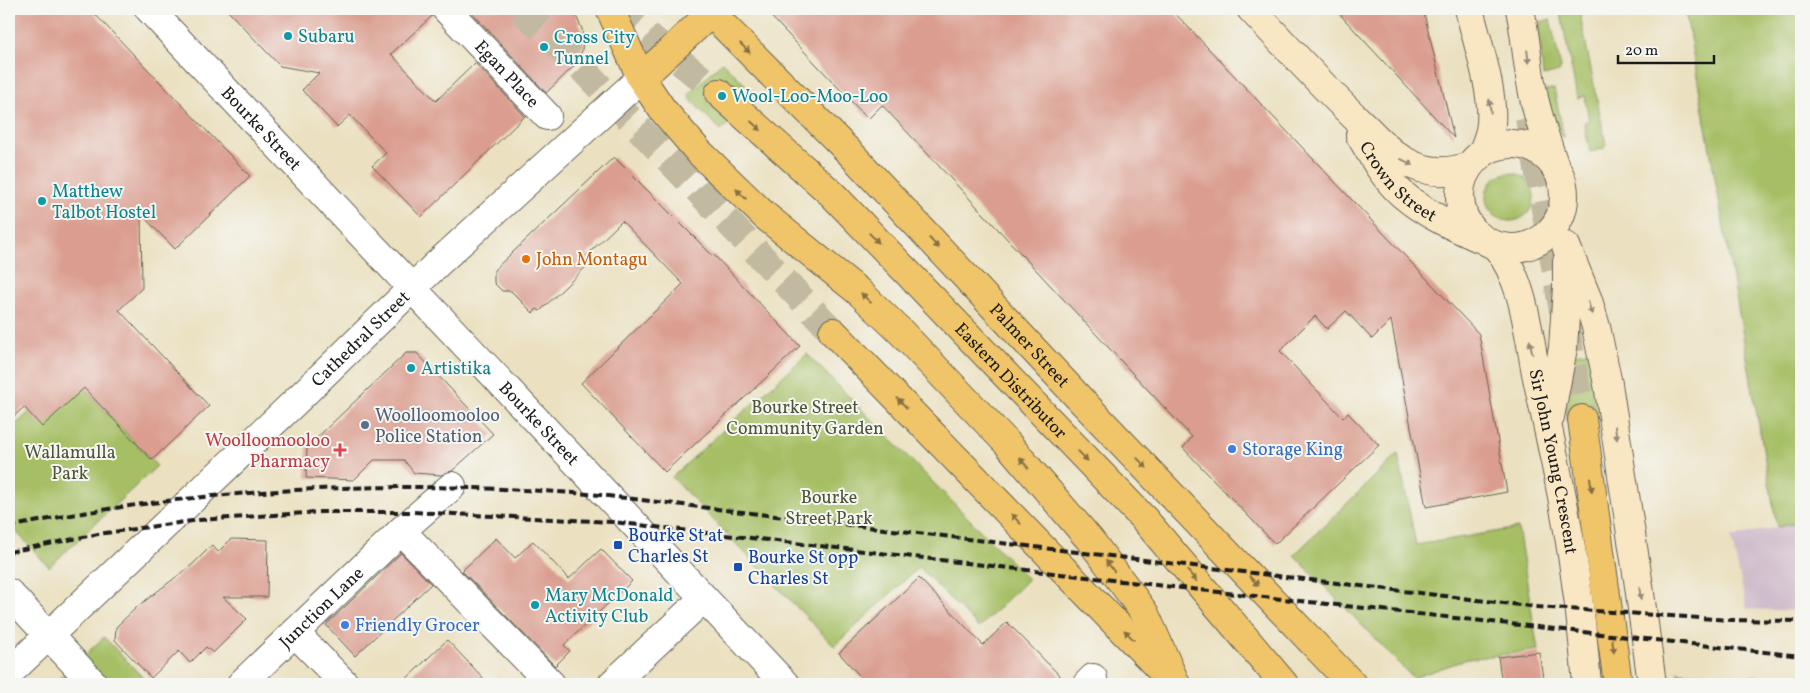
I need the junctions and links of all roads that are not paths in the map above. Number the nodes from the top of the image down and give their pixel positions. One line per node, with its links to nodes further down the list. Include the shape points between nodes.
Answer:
1 (149, 9): 17 (street, Bourke Street)
2 (446, 9): 11 (street, Egan Place)
3 (610, 9): 8 (main road)
4 (1251, 9): 10 (street, Crown Street)
5 (1520, 9): 13 (street, one-way to 13, via 1536,111)
6 (711, 10): 8 (main road, Cathedral Street); 36 (main road, Palmer Street, one-way to 36)
7 (1470, 10): 12 (street, one-way to 7, via 1489,135 1491,109)
8 (641, 78): 17 (street, Cathedral Street); 34 (main road, one-way to 8, via 1145,614 1090,540 1007,443 859,292 764,215 704,157 662,109)
9 (719, 93): 35 (main road, Eastern Distributor, one-way to 35, via 832,194 1145,520)
10 (1332, 95): 12 (street, Crown Street, one-way to 12, via 1404,161 1424,169 1447,172); 15 (street, Crown Street, via 1402,194 1440,221)
11 (547, 116)
12 (1476, 160): 13 (street, via 1504,144 1527,146 1548,158); 15 (street, via 1462,179 1461,208 1475,234)
13 (1555, 168): 14 (street, via 1563,190)
14 (1561, 212): 15 (street, via 1555,225 1535,242 1510,248); 16 (street)
15 (1491, 244): 20 (street, Sir John Young Crescent, one-way to 15, via 1519,292 1507,260)
16 (1566, 246): 20 (street, via 1563,348); 39 (street, one-way to 39, via 1588,300 1608,384)
17 (412, 288): 24 (street, Bourke Street); 26 (street, Cathedral Street)
18 (833, 332): 34 (main road, one-way to 18)
19 (1582, 419): 38 (main road, one-way to 38)
20 (1548, 429): 37 (street, Sir John Young Crescent, via 1576,583)
21 (452, 486): 22 (street, Junction Lane)
22 (401, 531): 25 (street, Junction Lane); 31 (street)
23 (9, 593): 26 (street)
24 (703, 599): 32 (street); 33 (street, Bourke Street)
25 (295, 633): 29 (street, Junction Lane); 30 (street)
26 (49, 636): 27 (street, Cathedral Street); 28 (street)
27 (9, 673)
28 (94, 684)
29 (241, 684)
30 (345, 684)
31 (551, 684)
32 (612, 684)
33 (785, 684)
34 (1175, 684)
35 (1284, 684)
36 (1352, 684)
37 (1587, 684)
38 (1618, 684)
39 (1652, 684)

